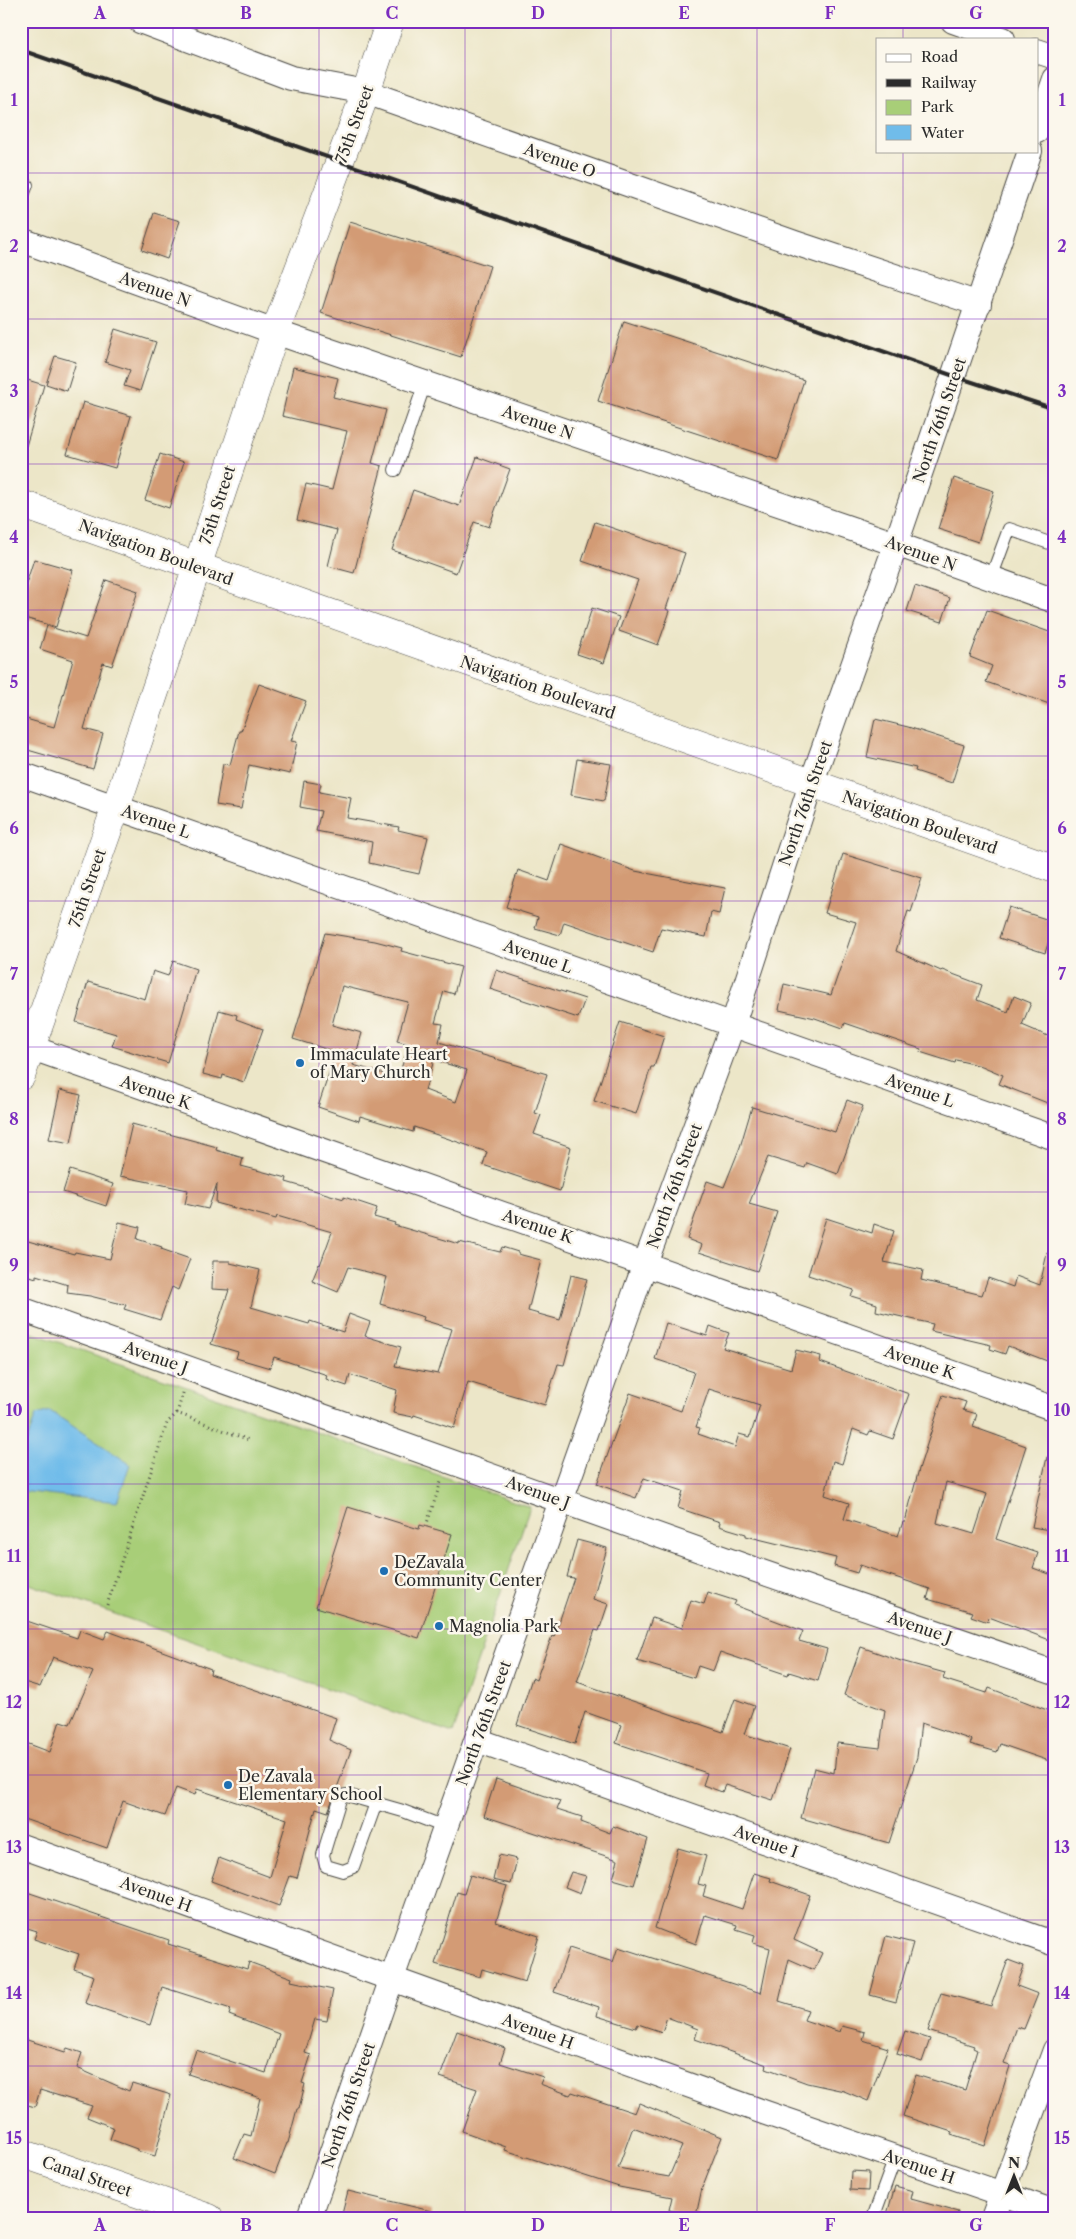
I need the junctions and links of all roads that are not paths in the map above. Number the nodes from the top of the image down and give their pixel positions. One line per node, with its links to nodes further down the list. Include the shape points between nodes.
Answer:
1 (140, 21): 8 (street, Avenue O, via 290,78)
2 (390, 21): 8 (main road, 75th Street)
3 (953, 21): 4 (street)
4 (1000, 38)
5 (1038, 51): 6 (street)
6 (1055, 57)
7 (1055, 79): 9 (street)
8 (366, 92): 14 (street, Avenue O); 15 (main road, 75th Street)
9 (1038, 128)
10 (1030, 152): 14 (street, North 76th Street)
11 (21, 184): 12 (lane, via 27,185)
12 (21, 200)
13 (21, 240): 15 (street, Avenue N)
14 (979, 304): 19 (street, North 76th Street)
15 (275, 332): 16 (street, Avenue N); 21 (main road, 75th Street)
16 (425, 383): 17 (lane); 19 (street, Avenue N)
17 (395, 470)
18 (21, 504): 21 (main road, Navigation Boulevard)
19 (896, 544): 22 (street, Avenue N); 25 (street, North 76th Street)
20 (1055, 546): 22 (lane, via 1009,529)
21 (197, 566): 25 (main road, Navigation Boulevard); 26 (main road, 75th Street)
22 (991, 578): 23 (street, Avenue N)
23 (1055, 602)
24 (21, 774): 26 (street, Avenue L)
25 (811, 784): 27 (main road, Navigation Boulevard); 28 (street, North 76th Street)
26 (116, 807): 28 (street, Avenue L); 29 (main road, 75th Street)
27 (1055, 869)
28 (733, 1024): 31 (street, Avenue L); 32 (street, North 76th Street)
29 (26, 1046): 30 (main road, 75th Street); 32 (street, Avenue K)
30 (21, 1076)
31 (1055, 1138)
32 (645, 1264): 34 (street, Avenue K); 35 (street, North 76th Street)
33 (21, 1309): 35 (street, Avenue J)
34 (1055, 1409)
35 (562, 1500): 36 (street, Avenue J); 37 (street, North 76th Street)
36 (1055, 1673)
37 (477, 1740): 39 (street, North 76th Street); 41 (street, Avenue I)
38 (376, 1803): 38 (lane, via 341,1796 323,1856 326,1866 343,1871 353,1867); 39 (lane)
39 (445, 1828): 42 (street, North 76th Street)
40 (21, 1846): 42 (street, Avenue H)
41 (1055, 1944)
42 (392, 1978): 45 (street, Avenue H); 49 (street, North 76th Street)
43 (1055, 2050): 46 (street)
44 (21, 2153): 48 (main road, Canal Street)
45 (895, 2158): 46 (street, Avenue H); 50 (lane)
46 (1002, 2193): 47 (street, Avenue H); 51 (street)
47 (1055, 2212)
48 (209, 2218)
49 (309, 2218)
50 (873, 2218)
51 (994, 2218)

